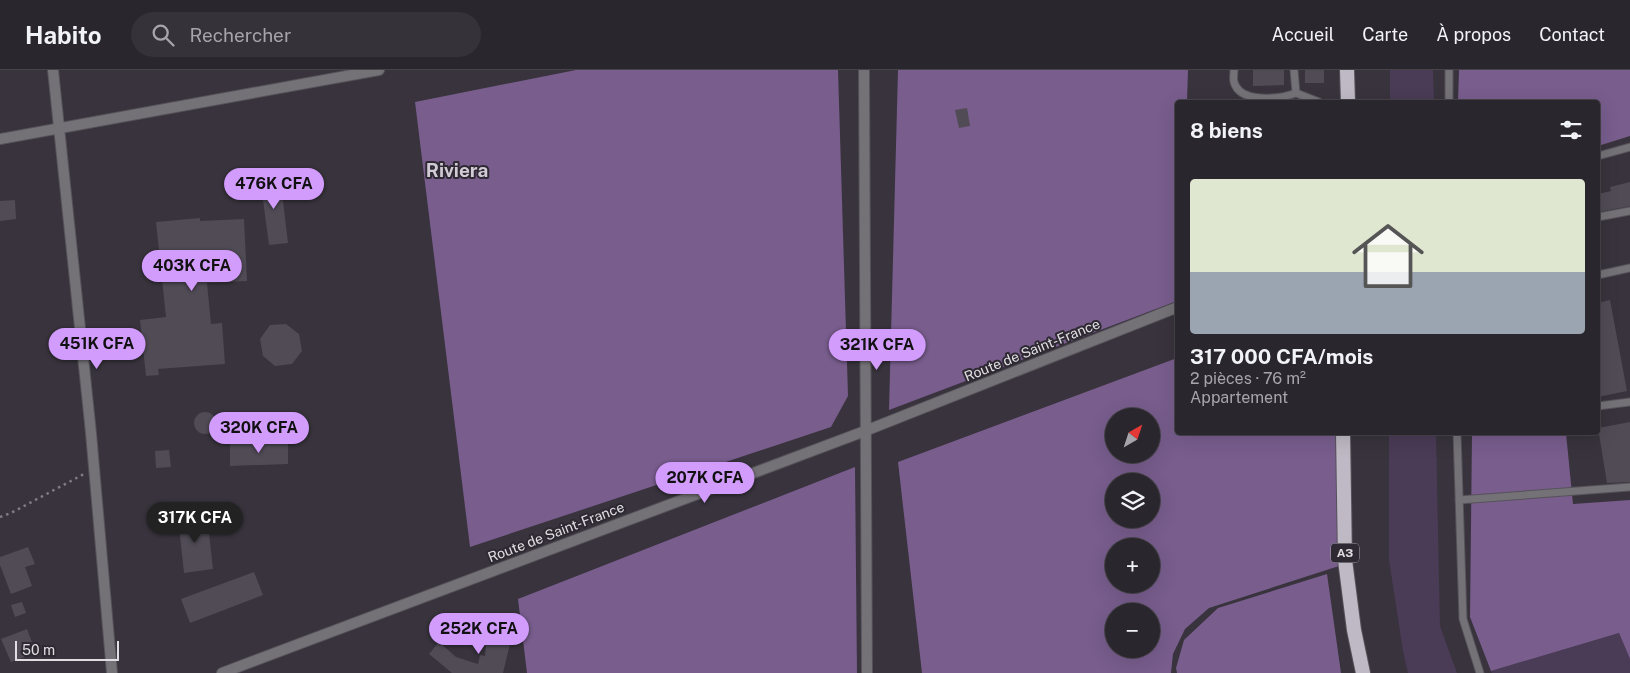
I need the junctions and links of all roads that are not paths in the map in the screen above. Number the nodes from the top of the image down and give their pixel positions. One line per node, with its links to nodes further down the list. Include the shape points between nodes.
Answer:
1 (54, 70): 12 (street)
2 (379, 70): 12 (street)
3 (864, 70): 23 (street)
4 (1234, 70): 8 (lane, via 1234,82 1239,91 1250,96 1278,98)
5 (1294, 70): 8 (lane)
6 (1347, 70): 10 (highway)
7 (1449, 70): 11 (lane)
8 (1296, 93): 9 (lane)
9 (1314, 100)
10 (1348, 100)
11 (1449, 100)
12 (60, 129): 13 (street); 28 (street)
13 (0, 139)
14 (1630, 147): 15 (lane)
15 (1600, 155)
16 (1630, 211): 17 (lane)
17 (1600, 217)
18 (1630, 268): 19 (lane)
19 (1600, 275)
20 (1175, 308): 23 (street, Route de Saint-France)
21 (1630, 402): 22 (lane)
22 (1600, 406)
23 (865, 430): 29 (street, Route de Saint-France); 30 (street)
24 (1343, 435): 31 (highway, A3, via 1346,560 1354,630)
25 (1457, 435): 27 (lane)
26 (1630, 487): 27 (lane)
27 (1460, 500): 32 (lane, via 1463,619)
28 (112, 673)
29 (222, 673)
30 (866, 673)
31 (1363, 673)
32 (1480, 673)

